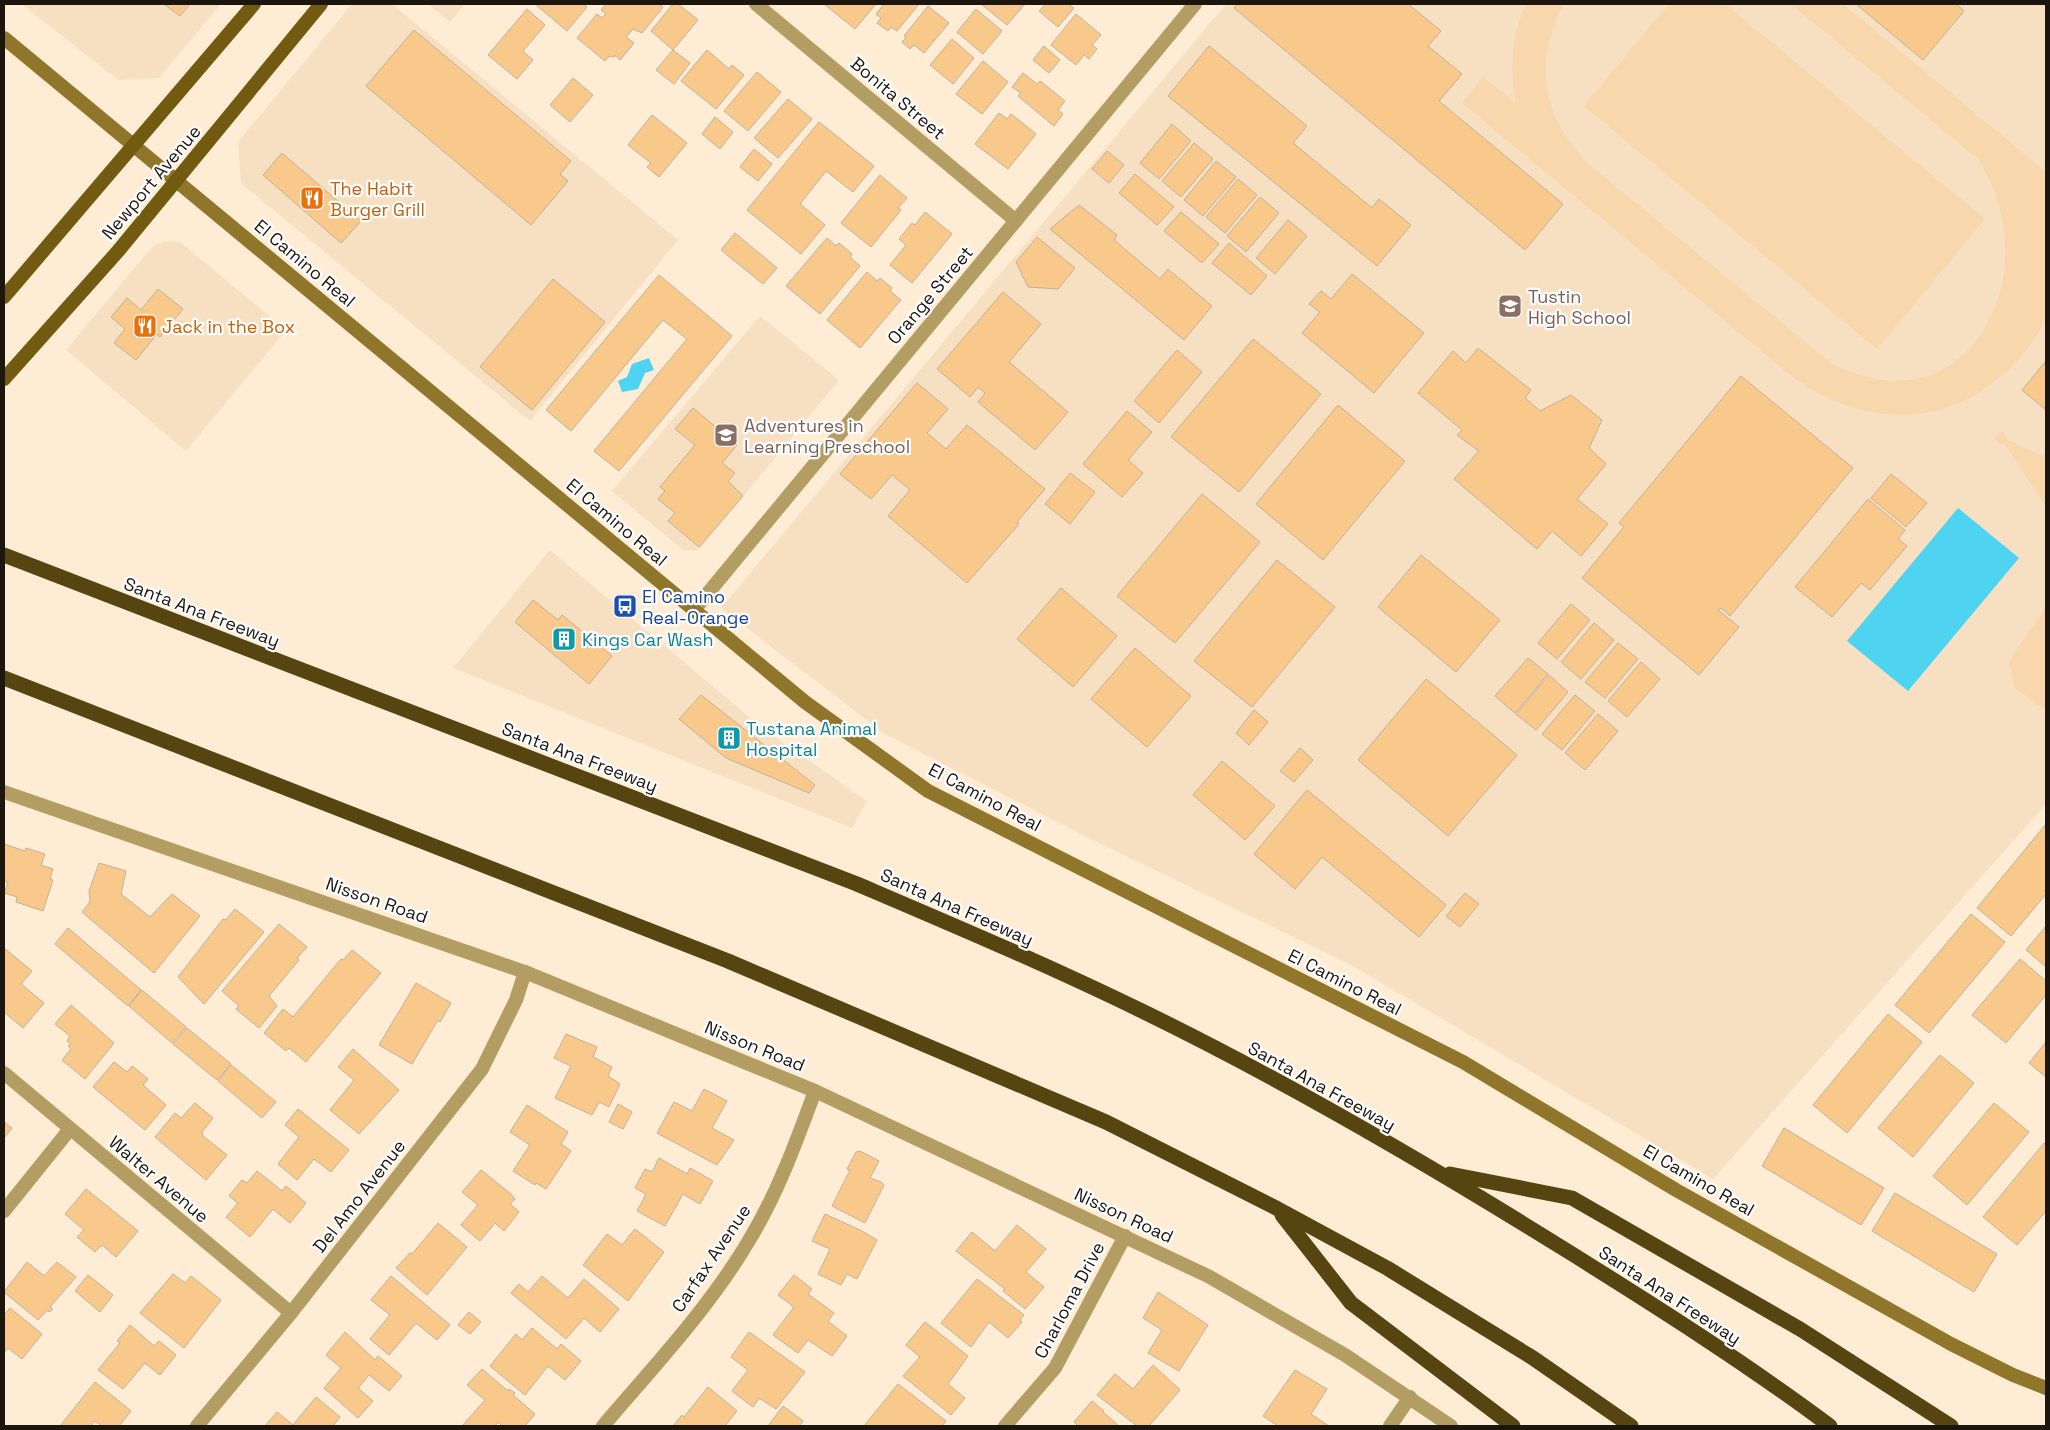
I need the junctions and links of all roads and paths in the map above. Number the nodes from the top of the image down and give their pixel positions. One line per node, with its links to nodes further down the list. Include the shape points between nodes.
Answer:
1 (254, 4): 6 (main road, Newport Avenue)
2 (321, 4): 7 (main road, Newport Avenue)
3 (756, 4): 8 (street, Bonita Street)
4 (1195, 4): 8 (street, Orange Street)
5 (4, 38): 6 (main road, El Camino Real)
6 (134, 146): 7 (main road, El Camino Real); 9 (main road, Newport Avenue)
7 (176, 181): 10 (main road, Newport Avenue); 12 (main road, El Camino Real)
8 (1016, 221): 12 (street, Orange Street)
9 (4, 297)
10 (4, 380)
11 (4, 555): 19 (highway, Santa Ana Freeway, via 848,880 984,938 1144,1012 1285,1085)
12 (694, 610): 24 (main road, El Camino Real, via 805,702 928,791 1462,1062 1676,1190 1942,1339)
13 (4, 678): 20 (highway, via 728,961 1106,1122)
14 (4, 792): 15 (street, Nisson Road)
15 (525, 972): 17 (street, Nisson Road); 23 (street, Del Amo Avenue, via 516,1000 482,1069)
16 (4, 1073): 18 (street, Walter Avenue)
17 (815, 1091): 22 (street, Nisson Road); 27 (street, Carfax Avenue, via 769,1206 751,1238 698,1313)
18 (70, 1129): 21 (street); 23 (street, Walter Avenue)
19 (1441, 1172): 33 (highway, Santa Ana Freeway, via 1629,1289); 34 (highway, via 1572,1198 1800,1329)
20 (1278, 1210): 31 (highway, via 1351,1303); 32 (highway, via 1386,1268 1533,1358)
21 (4, 1211)
22 (1124, 1236): 25 (street, Nisson Road, via 1249,1299 1346,1355); 28 (street, Charloma Drive, via 1055,1368)
23 (291, 1313): 26 (street, Del Amo Avenue)
24 (2046, 1388)
25 (1410, 1397): 29 (street); 30 (street, Nisson Road)
26 (197, 1426)
27 (603, 1426)
28 (1005, 1426)
29 (1390, 1426)
30 (1451, 1426)
31 (1513, 1426)
32 (1631, 1426)
33 (1830, 1426)
34 (1951, 1426)

